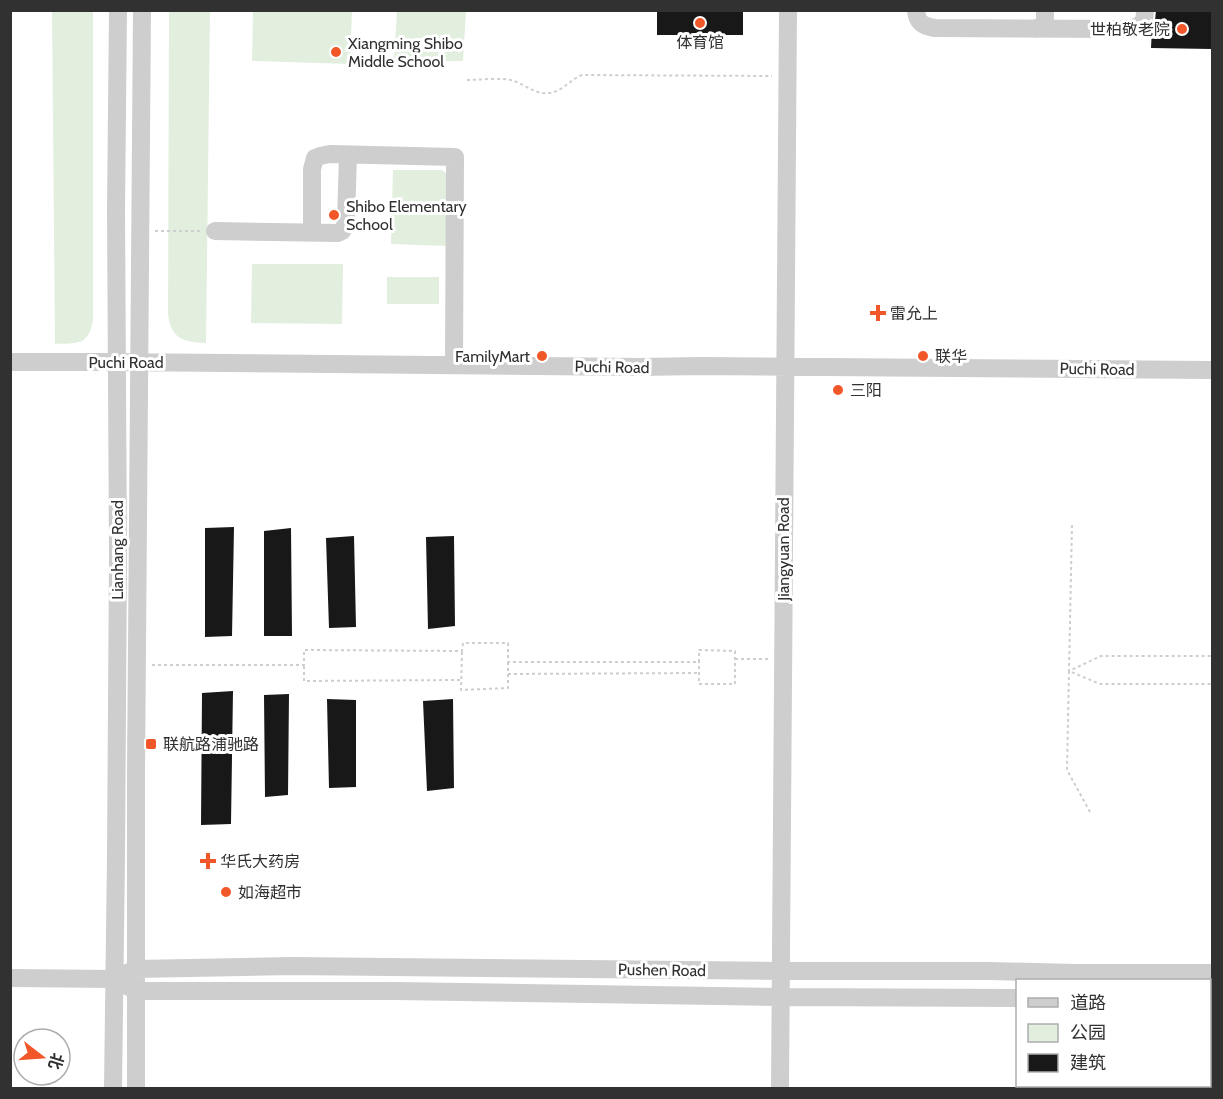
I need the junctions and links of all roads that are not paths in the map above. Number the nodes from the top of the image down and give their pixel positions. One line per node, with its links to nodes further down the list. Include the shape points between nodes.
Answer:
1 (118, 10): 12 (street, Lianhang Road)
2 (142, 10): 13 (street, Lianhang Road)
3 (788, 10): 15 (street, Jiangyuan Road)
4 (916, 10): 7 (street, via 919,22 928,27)
5 (1045, 10): 7 (street, via 1042,27)
6 (1145, 10): 7 (street, via 1145,18 1138,27)
7 (1035, 29)
8 (348, 155): 10 (street, via 345,226 338,233); 10 (street, via 315,158); 14 (street, via 455,157)
9 (215, 231): 10 (street)
10 (312, 232)
11 (10, 362): 12 (street, Puchi Road)
12 (116, 362): 13 (street, Puchi Road); 21 (street, Lianhang Road)
13 (139, 362): 14 (street, Puchi Road); 17 (street, Lianhang Road)
14 (454, 365): 15 (street, Puchi Road)
15 (784, 368): 16 (street, Puchi Road); 18 (street, Jiangyuan Road)
16 (1212, 370)
17 (136, 969): 18 (street, Pushen Road, via 291,966); 21 (street, Pushen Road); 22 (street, Lianhang Road)
18 (781, 971): 19 (street, Pushen Road); 23 (street, Jiangyuan Road)
19 (1212, 974)
20 (10, 978): 21 (street, Pushen Road)
21 (115, 979): 22 (street, Pushen Road); 25 (street, Lianhang Road)
22 (136, 991): 23 (street, Pushen Road); 26 (street, Lianhang Road)
23 (780, 997): 24 (street, Pushen Road); 27 (street, Jiangyuan Road)
24 (1016, 998)
25 (113, 1089)
26 (136, 1089)
27 (780, 1089)

